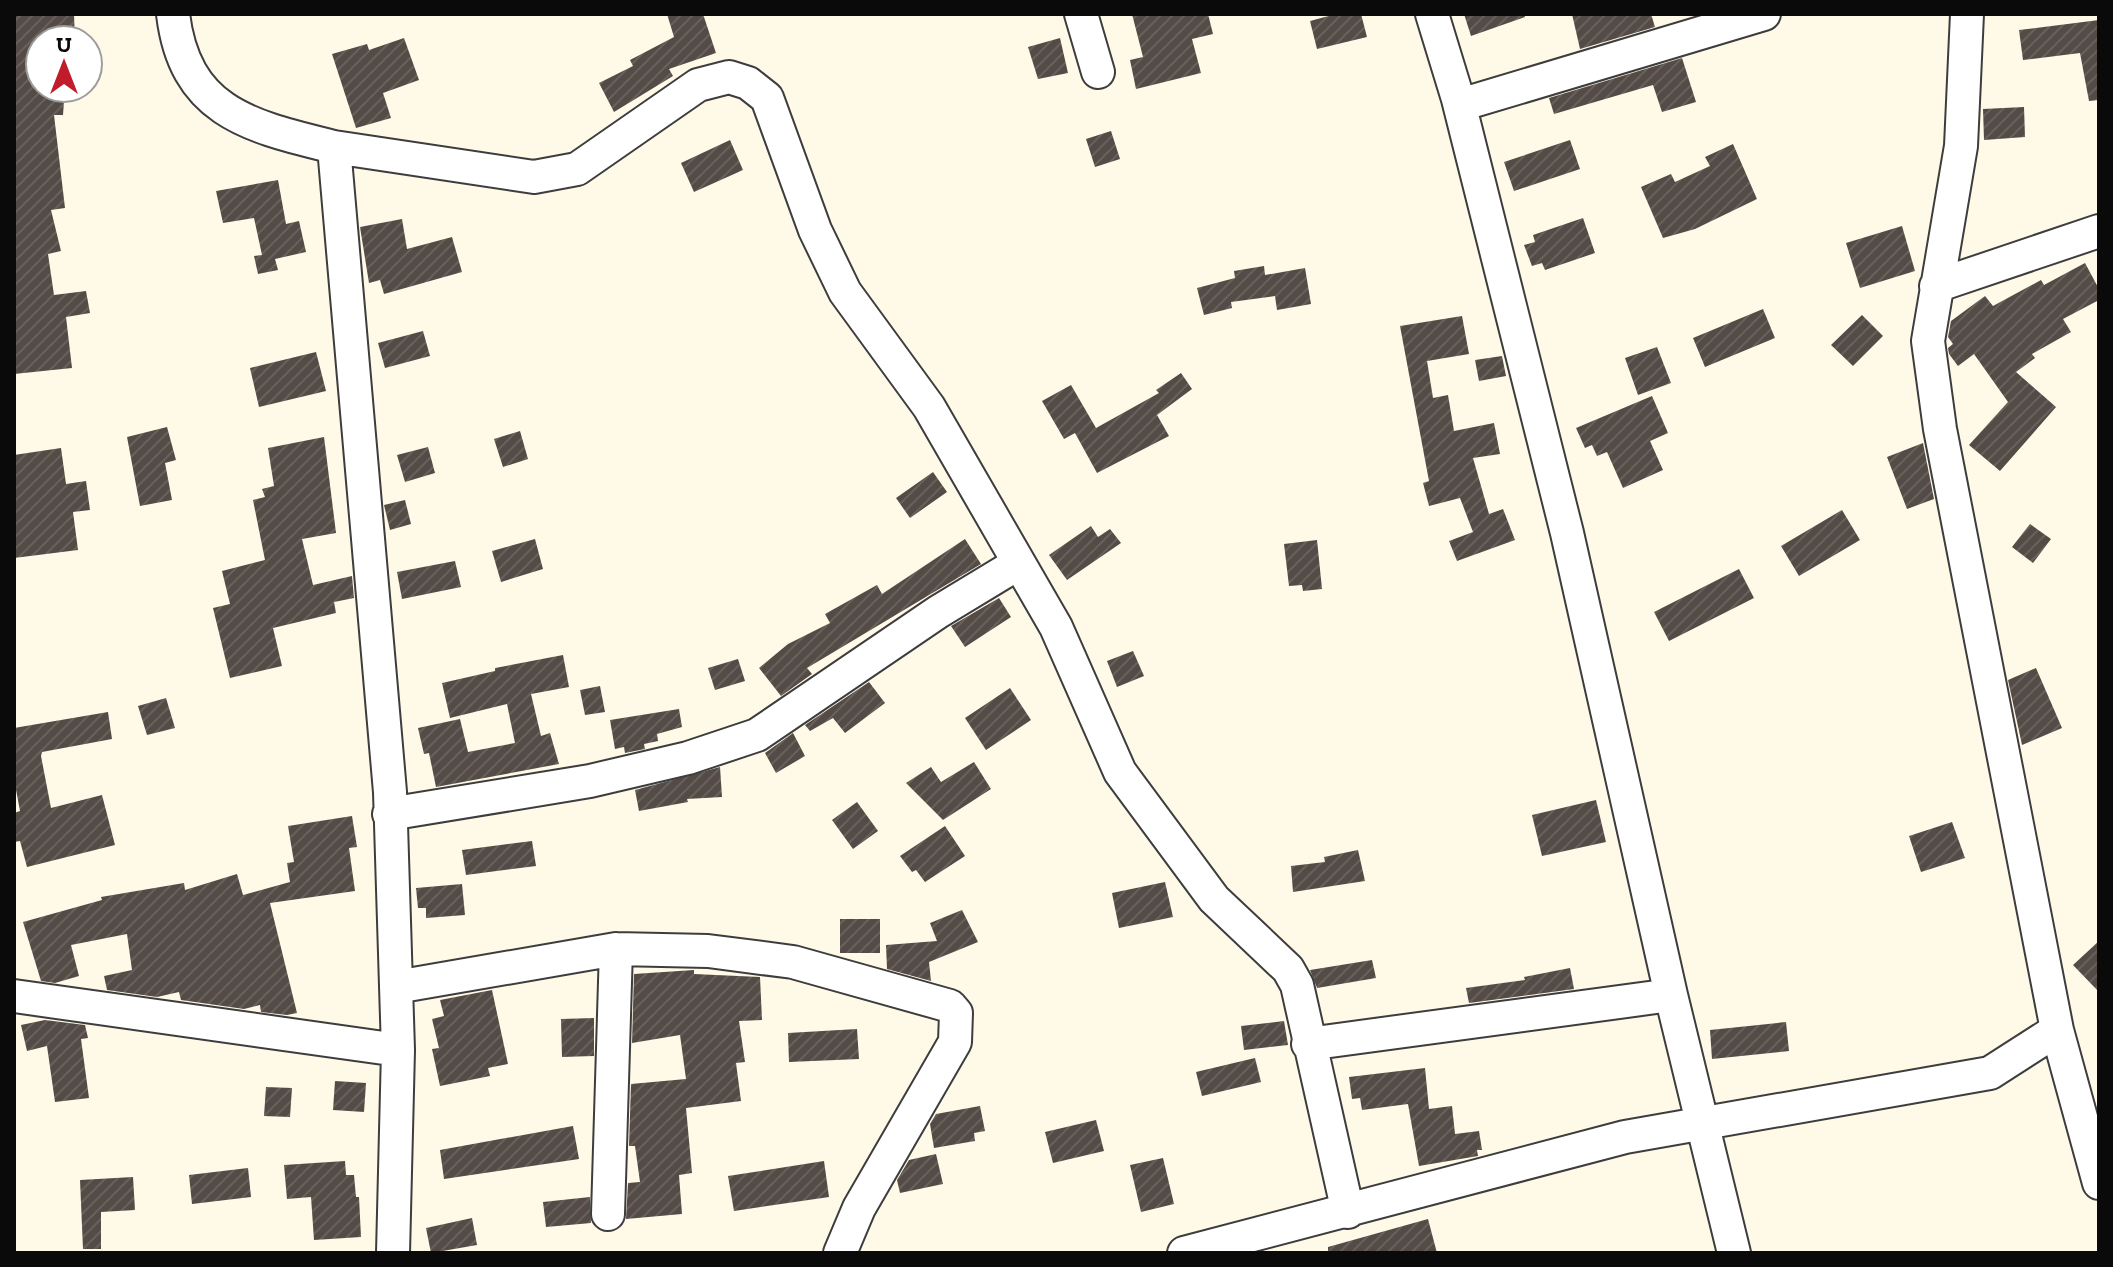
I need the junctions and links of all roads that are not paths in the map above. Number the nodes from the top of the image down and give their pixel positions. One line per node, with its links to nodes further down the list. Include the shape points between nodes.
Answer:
1 (173, 14): 8 (street, via 177,42 209,99 253,125)
2 (1081, 14): 6 (street)
3 (1432, 14): 7 (street)
4 (1764, 14): 7 (street)
5 (1967, 14): 10 (street, via 1961,146)
6 (1098, 72)
7 (1460, 105): 15 (street, via 1567,533)
8 (334, 147): 11 (street, via 534,177 557,175 577,169 698,85 729,77 748,83 767,98 815,230 845,292 929,407); 12 (street)
9 (2099, 231): 10 (street)
10 (1936, 286): 17 (street, via 1928,341 1940,429)
11 (1019, 563): 12 (street, via 757,735 590,781); 18 (street, via 1056,627 1120,772 1214,899 1288,969 1302,1001)
12 (389, 814): 14 (street)
13 (616, 949): 14 (street); 23 (street); 25 (street, via 708,951 793,962 937,1000 956,1013 951,1051 859,1208)
14 (396, 987): 19 (street)
15 (1671, 995): 18 (street); 20 (street)
16 (14, 996): 19 (street)
17 (2057, 1030): 20 (street, via 1990,1073); 21 (street)
18 (1308, 1044): 22 (street)
19 (398, 1050): 24 (street)
20 (1703, 1124): 22 (street, via 1527,1160); 27 (street)
21 (2099, 1183)
22 (1348, 1212): 26 (street)
23 (608, 1214)
24 (393, 1253)
25 (840, 1253)
26 (1184, 1253)
27 (1734, 1253)

